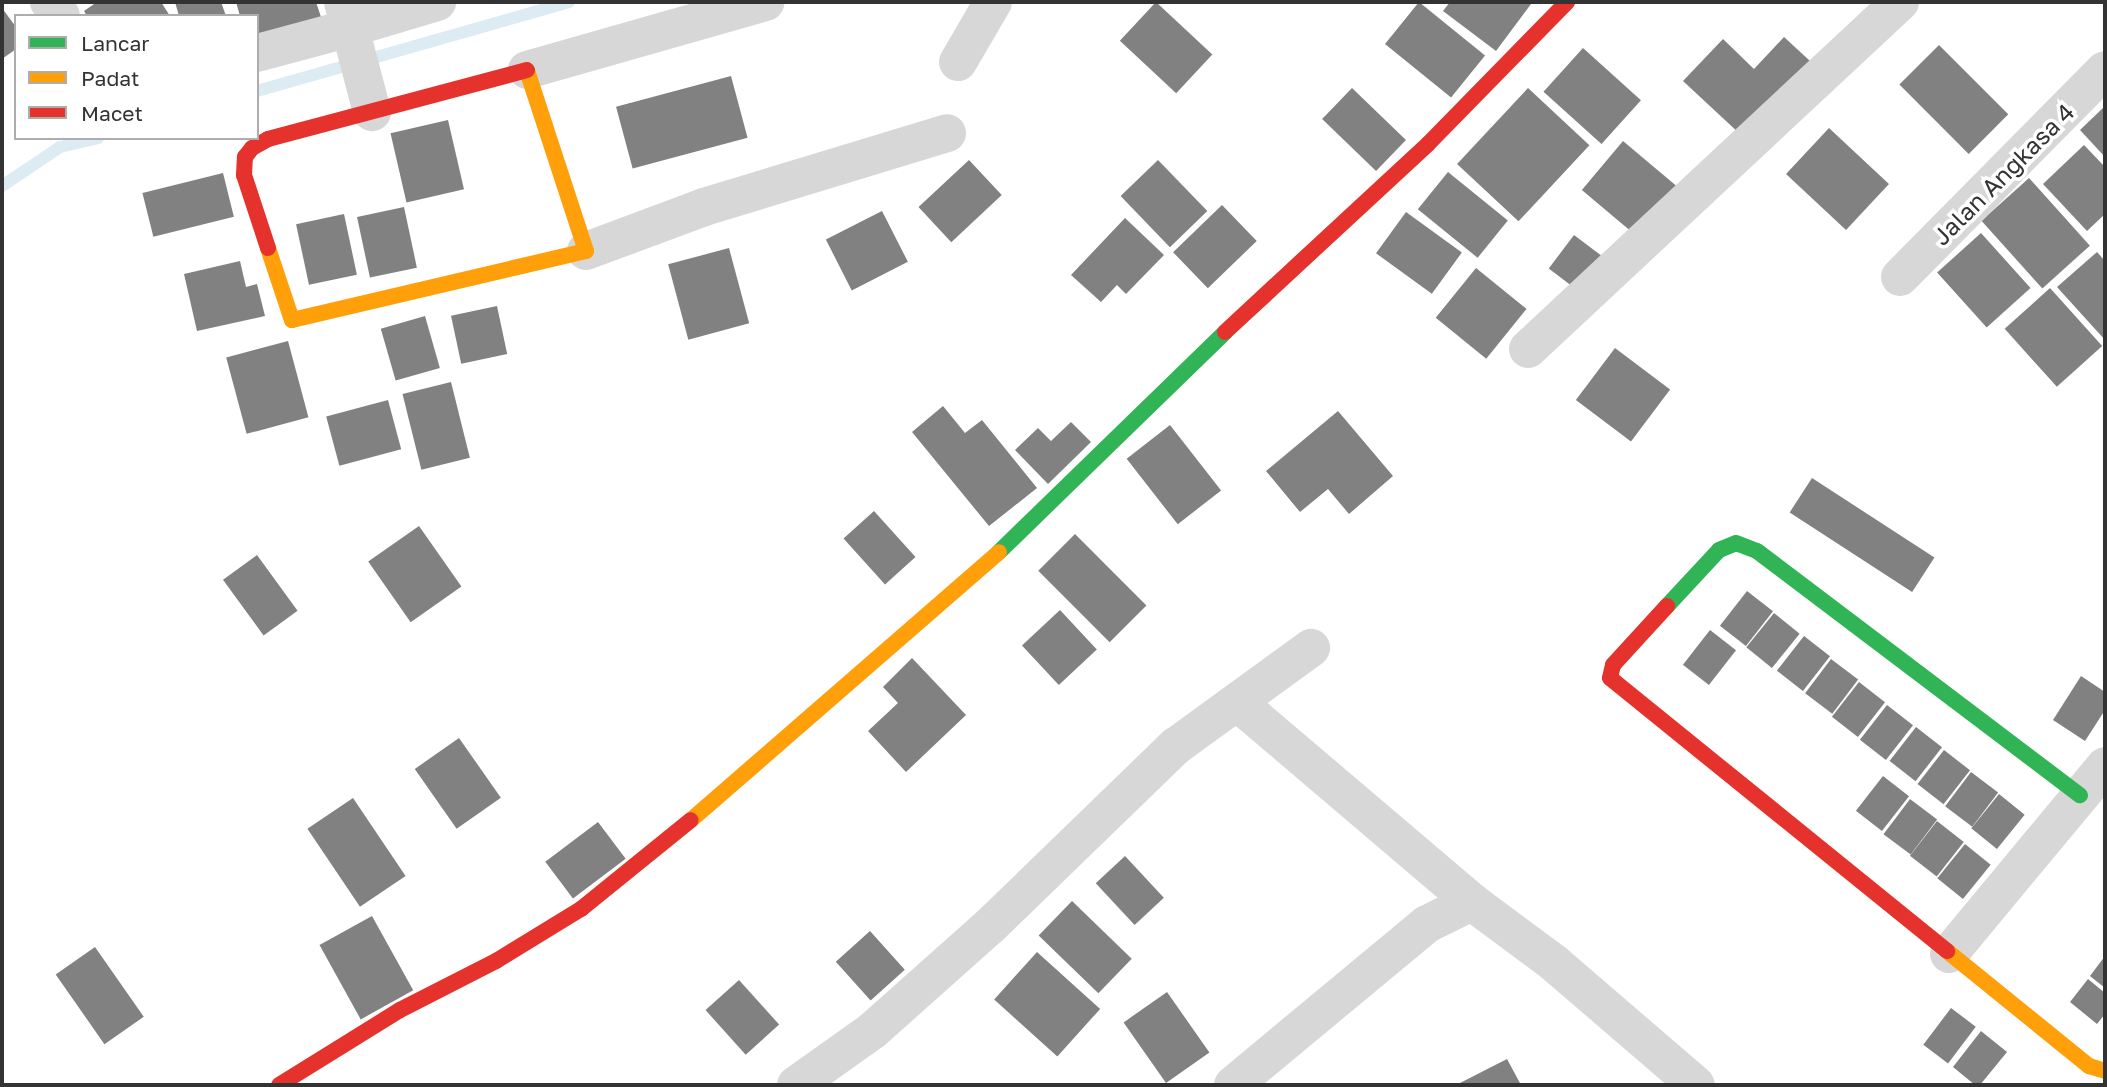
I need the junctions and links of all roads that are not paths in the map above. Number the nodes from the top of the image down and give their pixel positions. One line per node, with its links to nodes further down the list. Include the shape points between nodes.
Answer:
1 (437, 2): 6 (street)
2 (766, 2): 9 (street)
3 (993, 2): 8 (street)
4 (1568, 2): 24 (street, via 1428,144 1272,287 987,564 668,841 581,909 400,1010)
5 (1900, 2): 15 (street)
6 (348, 21): 7 (street); 11 (street)
7 (259, 52)
8 (958, 62)
9 (527, 70): 11 (street); 13 (street)
10 (2105, 70): 14 (street, Jalan Angkasa 4)
11 (371, 107): 13 (street, via 268,139 244,157 244,175 292,320)
12 (947, 133): 13 (street, via 704,207)
13 (586, 251)
14 (1900, 278)
15 (1528, 349)
16 (1311, 648): 17 (street)
17 (1237, 702): 20 (street); 25 (street, via 1176,746 990,926 872,1031)
18 (2105, 765): 19 (street)
19 (2080, 795): 21 (street); 21 (street, via 1757,551 1736,543 1719,551 1613,665 1611,678)
20 (1472, 902): 23 (street, via 1554,963); 26 (street, via 1427,924)
21 (1949, 954): 22 (street, via 2089,1066)
22 (2105, 1071)
23 (1691, 1084)
24 (279, 1085)
25 (796, 1085)
26 (1233, 1085)

